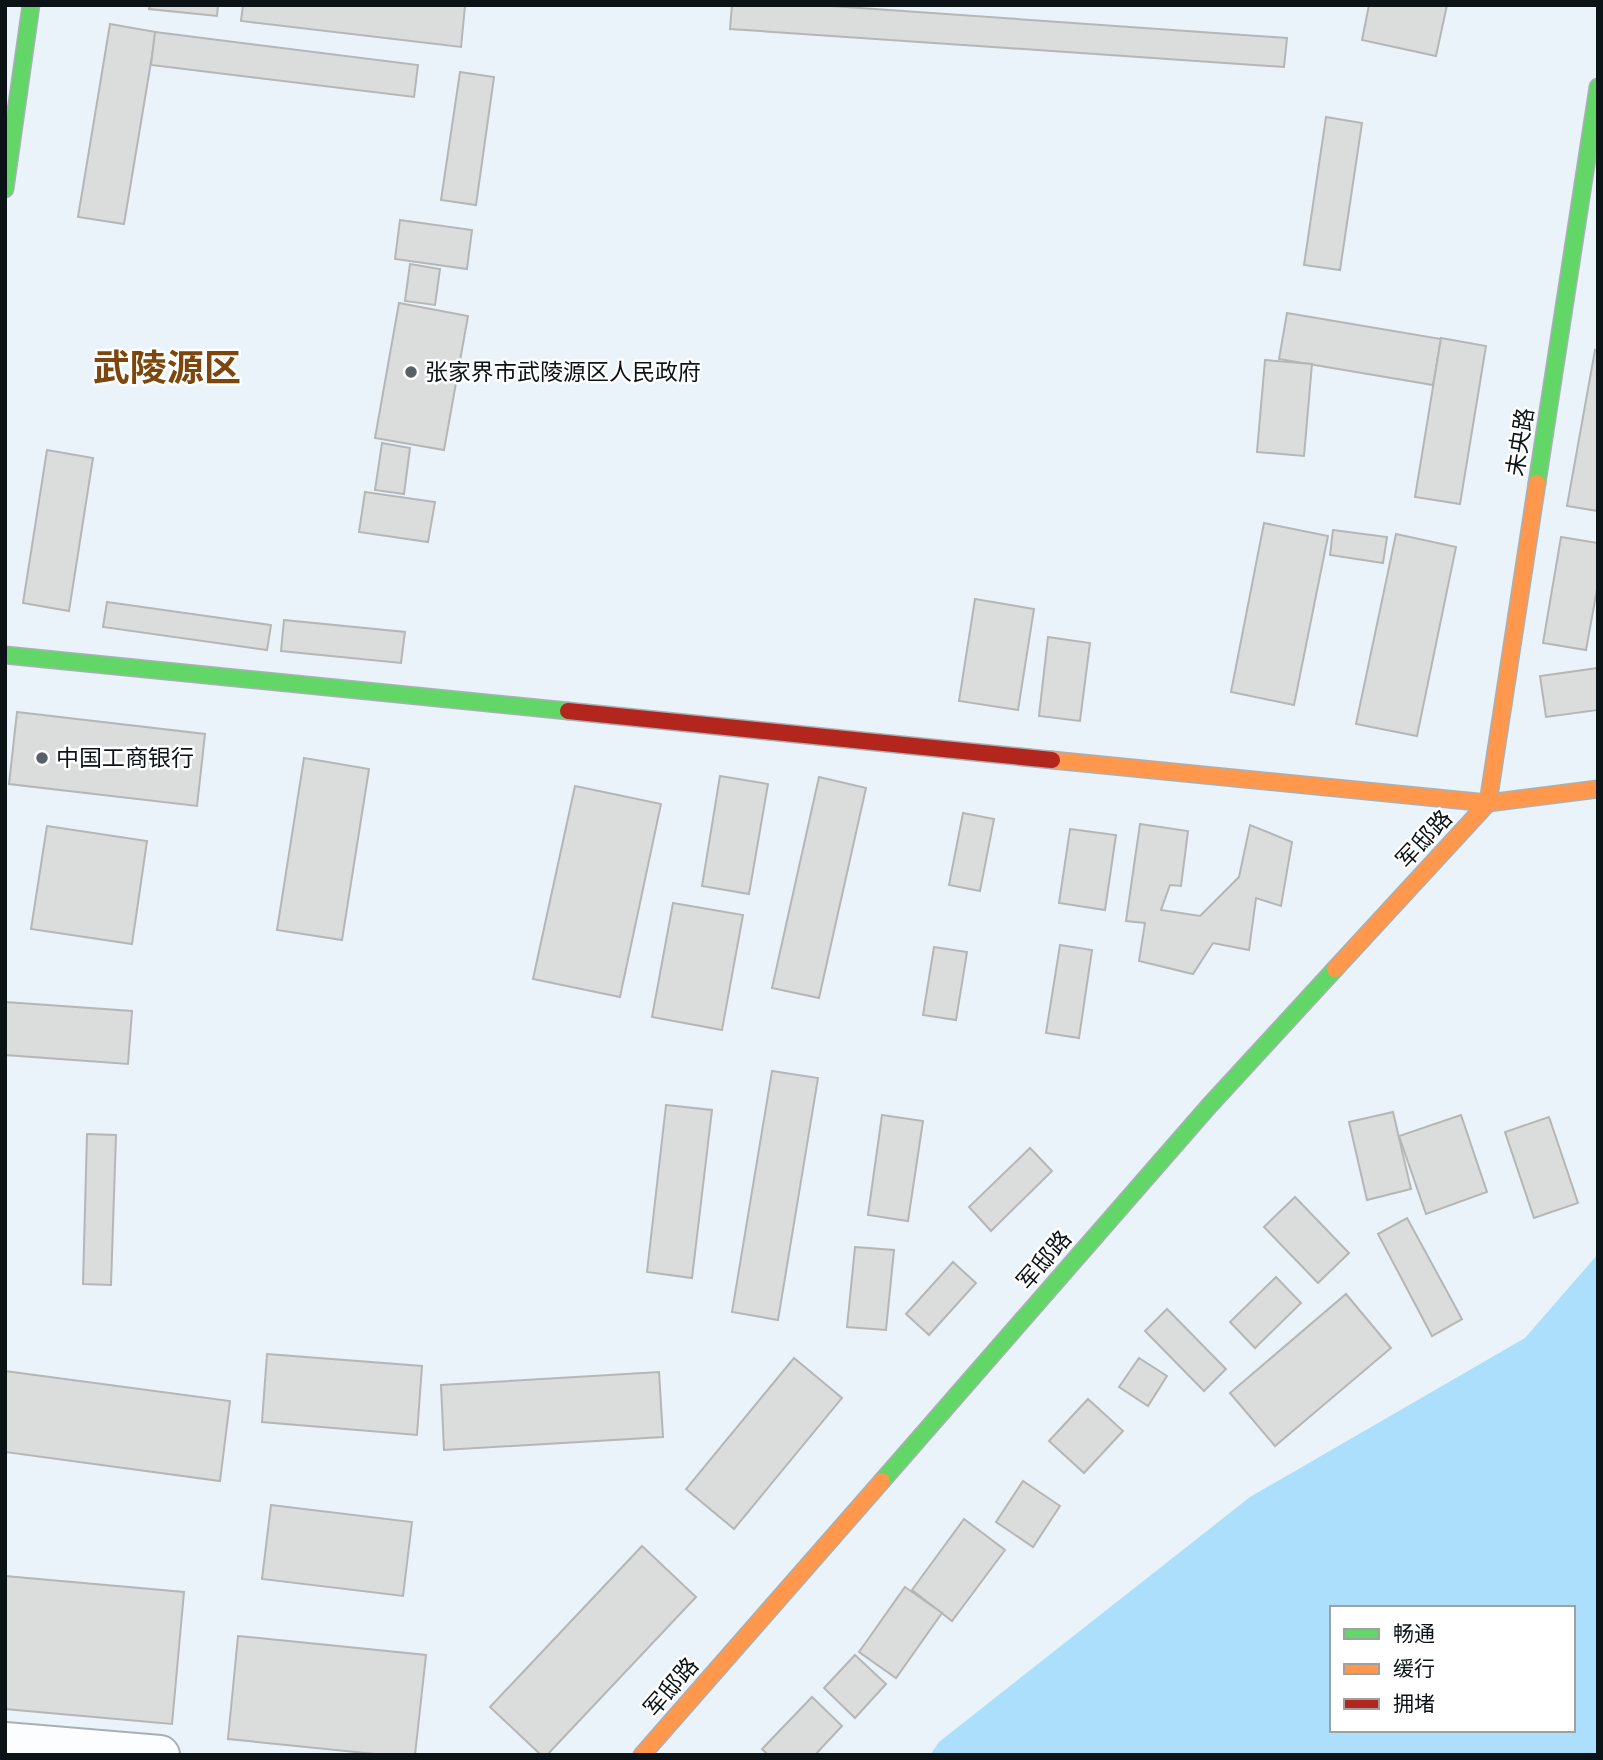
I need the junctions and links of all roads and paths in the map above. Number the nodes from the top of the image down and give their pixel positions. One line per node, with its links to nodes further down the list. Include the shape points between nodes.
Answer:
1 (31, 5): 3 (street)
2 (1598, 88): 6 (street, 未央路)
3 (5, 189)
4 (5, 655): 6 (street)
5 (1598, 789): 6 (street)
6 (1488, 803): 9 (street, 军邸路, via 1209,1106)
7 (5, 1742): 8 (street)
8 (160, 1755)
9 (642, 1755)

